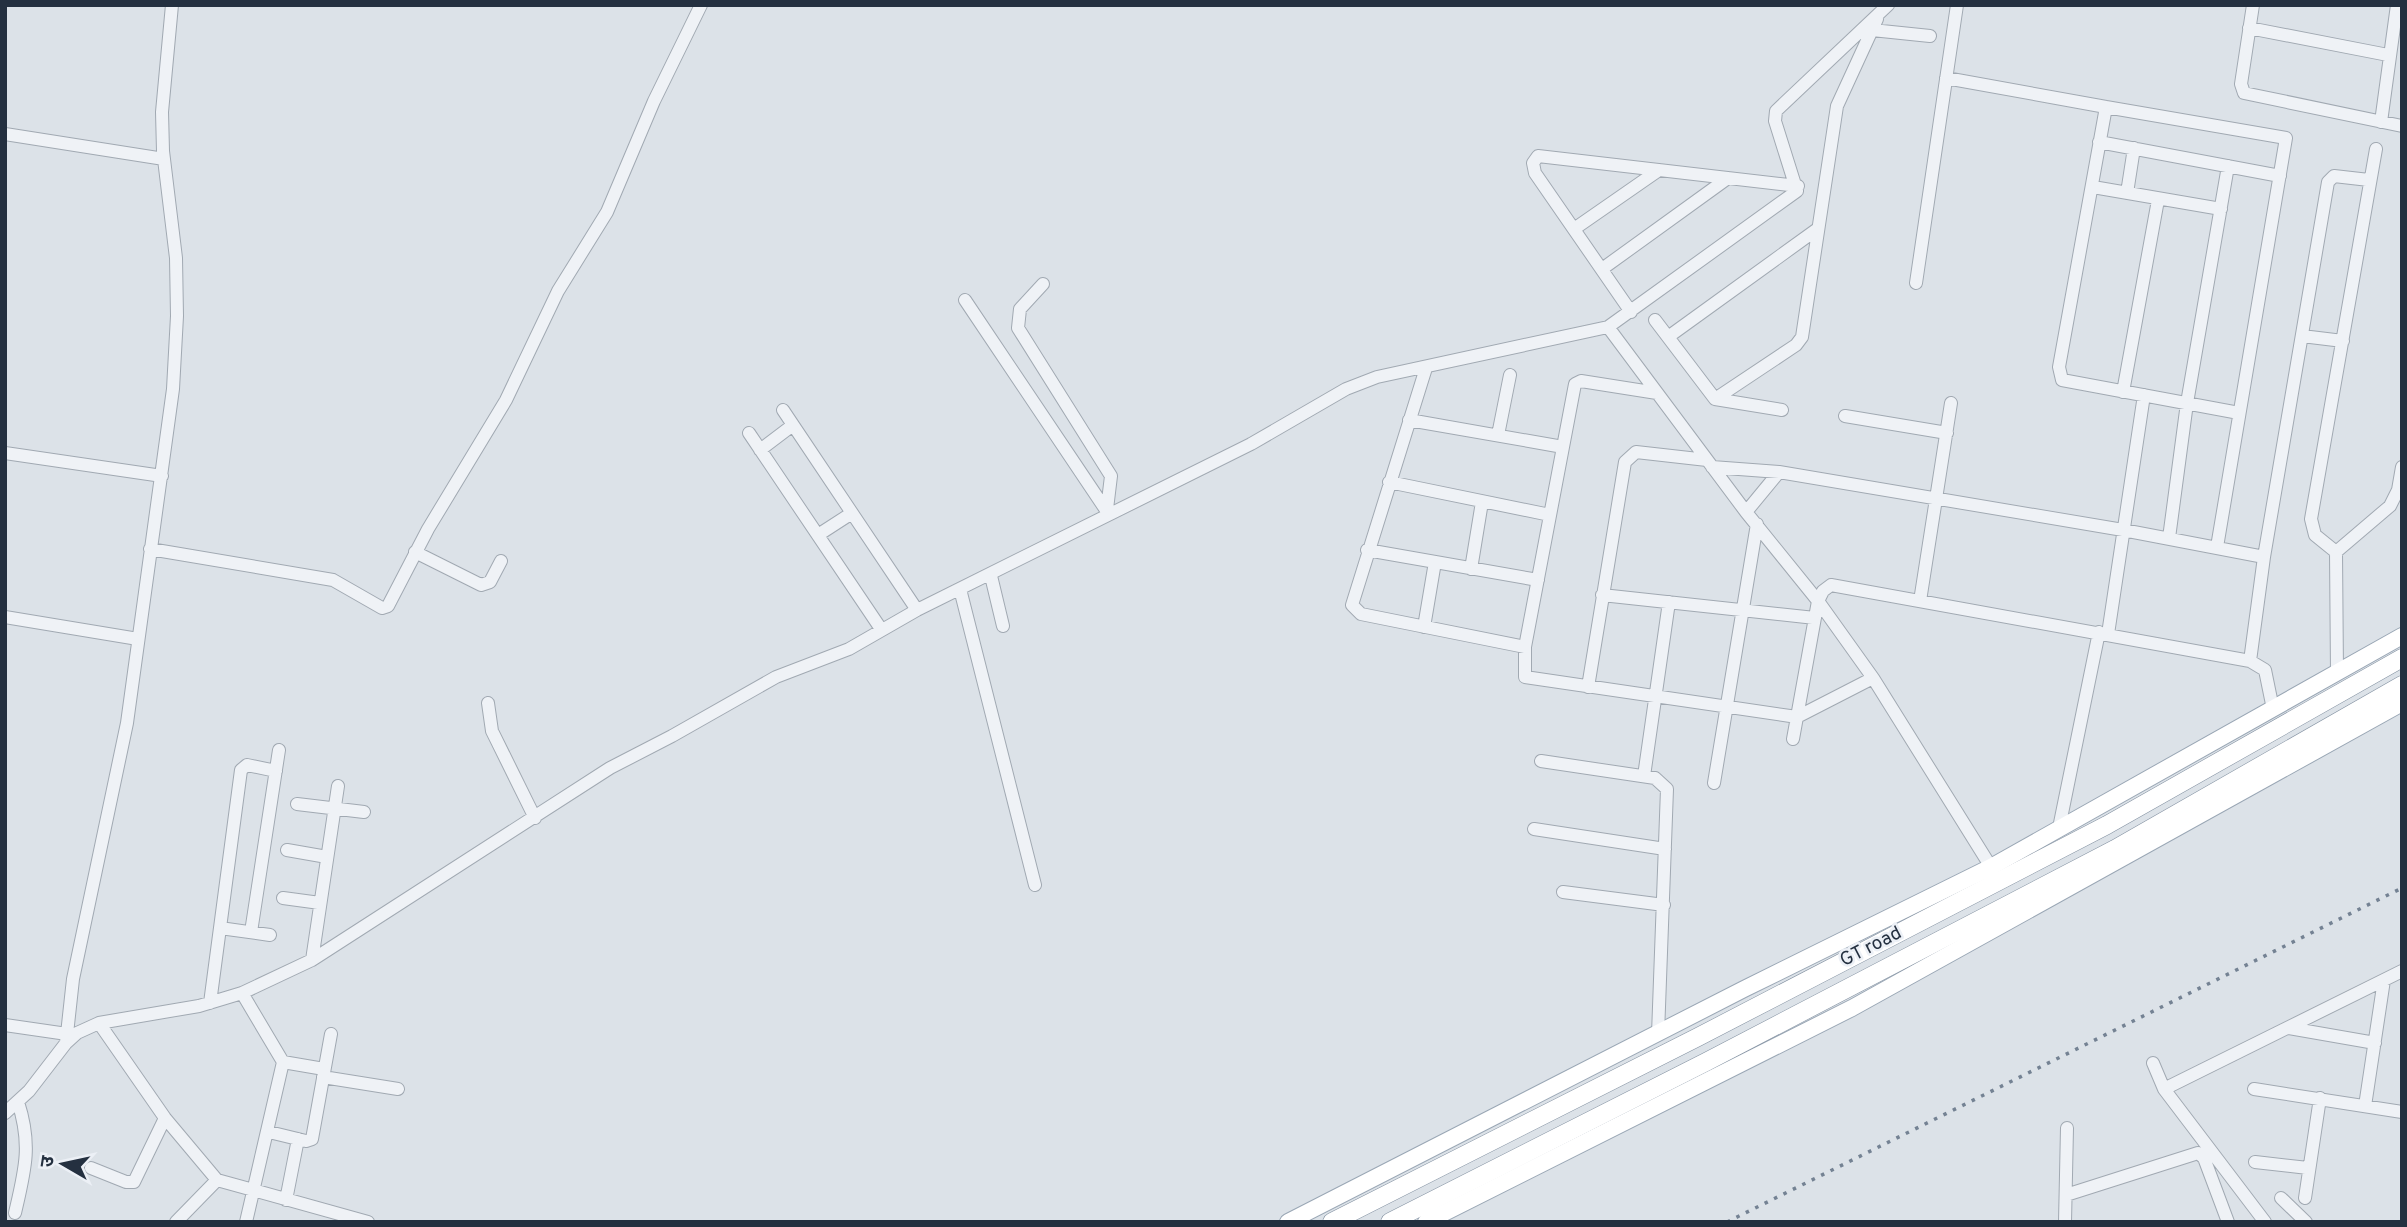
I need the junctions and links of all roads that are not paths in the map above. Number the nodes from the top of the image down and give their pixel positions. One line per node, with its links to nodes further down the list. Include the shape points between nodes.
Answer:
1 (172, 5): 19 (street, via 162,112)
2 (701, 5): 80 (street, via 607,212 555,297 506,400)
3 (1957, 5): 11 (street)
4 (2253, 5): 7 (street)
5 (2397, 5): 10 (street)
6 (1882, 8): 8 (street); 25 (street, via 1776,111 1775,121)
7 (2249, 28): 10 (street); 13 (street, via 2241,84 2244,93)
8 (1872, 30): 9 (street); 31 (street, via 1837,106)
9 (1930, 36)
10 (2388, 55): 13 (street)
11 (1946, 78): 12 (street); 33 (street)
12 (2106, 107): 16 (street); 22 (street, via 2287,138)
13 (2381, 122): 14 (street)
14 (2402, 126)
15 (5, 134): 19 (street)
16 (2099, 142): 17 (street); 26 (street)
17 (2134, 148): 20 (street); 27 (street)
18 (2376, 149): 24 (street)
19 (164, 159): 65 (street, via 174,224 177,316)
20 (2228, 166): 22 (street); 29 (street)
21 (1659, 170): 23 (street); 30 (street); 30 (street, via 1538,156 1535,173)
22 (2280, 176): 52 (street)
23 (1728, 177): 25 (street); 32 (street)
24 (2370, 180): 39 (street, via 2334,176 2328,182); 41 (street)
25 (1798, 186): 36 (street, via 1795,194)
26 (2093, 187): 27 (street); 44 (street, via 2059,375 2066,382)
27 (2127, 193): 28 (street)
28 (2158, 200): 29 (street); 44 (street)
29 (2221, 209): 48 (street)
30 (1574, 229): 32 (street)
31 (1816, 230): 40 (street); 47 (street, via 1799,342)
32 (1602, 269): 36 (street)
33 (1916, 283)
34 (1043, 284): 71 (street, via 1020,309 1018,328 1111,476)
35 (965, 300): 71 (street)
36 (1631, 312): 38 (street)
37 (1655, 320): 40 (street)
38 (1608, 327): 42 (street); 45 (street)
39 (2302, 336): 41 (street); 82 (street)
40 (1668, 337): 47 (street)
41 (2343, 341): 81 (street, via 2311,519 2315,535)
42 (1426, 368): 54 (street); 71 (street, via 1346,389 1251,444)
43 (1510, 374): 58 (street)
44 (2123, 392): 46 (street)
45 (1657, 393): 59 (street, via 1577,382); 62 (street)
46 (2144, 395): 48 (street); 74 (street)
47 (1714, 399): 51 (street)
48 (2187, 403): 52 (street); 76 (street)
49 (1951, 404): 57 (street)
50 (783, 410): 55 (street)
51 (1782, 410)
52 (2239, 413): 77 (street)
53 (1844, 416): 57 (street)
54 (1409, 420): 58 (street); 66 (street)
55 (793, 425): 60 (street); 70 (street)
56 (750, 433): 60 (street)
57 (1947, 433): 67 (street)
58 (1498, 435): 59 (street)
59 (1563, 447): 72 (street)
60 (761, 450): 75 (street)
61 (5, 453): 65 (street)
62 (1709, 463): 64 (street); 69 (street); 89 (street, via 1636,452 1628,457)
63 (2402, 467): 81 (street, via 2390,506)
64 (1779, 472): 67 (street); 69 (street)
65 (162, 476): 78 (street)
66 (1389, 482): 68 (street); 79 (street)
67 (1937, 499): 74 (street); 91 (street)
68 (1482, 502): 72 (street); 85 (street)
69 (1746, 512): 73 (street)
70 (852, 513): 75 (street); 94 (street)
71 (1108, 513): 86 (street)
72 (1550, 514): 87 (street)
73 (1757, 524): 90 (street); 93 (street)
74 (2123, 530): 76 (street); 100 (street)
75 (818, 535): 99 (street)
76 (2169, 538): 77 (street)
77 (2217, 547): 82 (street)
78 (150, 550): 80 (street, via 333,579 382,608 388,606); 102 (street)
79 (1367, 550): 84 (street); 98 (street, via 1353,598 1355,610)
80 (415, 552): 83 (street, via 481,585 491,582)
81 (2336, 552): 106 (street)
82 (2264, 557): 105 (street)
83 (501, 561)
84 (1435, 562): 85 (street); 98 (street)
85 (1471, 569): 87 (street)
86 (991, 576): 88 (street); 97 (street)
87 (1538, 580): 103 (street)
88 (960, 589): 94 (street); 133 (street)
89 (1602, 595): 92 (street); 109 (street)
90 (1818, 601): 91 (street, via 1831,585); 96 (street); 107 (street)
91 (1920, 601): 100 (street)
92 (1669, 602): 93 (street); 110 (street)
93 (1743, 609): 96 (street); 113 (street)
94 (917, 610): 99 (street)
95 (5, 617): 102 (street)
96 (1815, 618): 115 (street)
97 (1003, 626)
98 (1424, 627): 103 (street)
99 (881, 629): 126 (street, via 849,649 776,677 610,768)
100 (2103, 633): 105 (street); 127 (street)
101 (2402, 636): 106 (main road)
102 (138, 639): 151 (street, via 127,723 73,979)
103 (1525, 647): 109 (street, via 1525,677)
104 (2402, 658): 182 (highway, GT road, via 2095,831)
105 (2250, 660): 114 (street, via 2265,670)
106 (2337, 673): 114 (main road)
107 (1873, 678): 115 (street); 132 (street)
108 (2402, 685): 183 (highway, GT road, via 2115,849)
109 (1588, 687): 110 (street)
110 (1656, 698): 113 (street); 120 (street)
111 (488, 703): 126 (street, via 495,737)
112 (2402, 703): 184 (main road, via 1852,1008)
113 (1727, 709): 115 (street); 121 (street)
114 (2273, 709): 127 (main road)
115 (1797, 717): 116 (street)
116 (1793, 739)
117 (279, 750): 119 (street)
118 (1541, 761): 120 (street)
119 (276, 771): 138 (street, via 247,765 240,770); 139 (street)
120 (1644, 776): 129 (street, via 1662,782 1667,789)
121 (1714, 783)
122 (338, 786): 124 (street)
123 (297, 804): 124 (street)
124 (333, 808): 125 (street); 131 (street)
125 (364, 811)
126 (535, 817): 141 (street)
127 (2059, 828): 132 (main road)
128 (1534, 829): 129 (street)
129 (1665, 849): 137 (street)
130 (287, 850): 131 (street)
131 (327, 857): 136 (street)
132 (1991, 867): 150 (main road)
133 (1035, 885)
134 (1563, 892): 137 (street)
135 (283, 898): 136 (street)
136 (320, 903): 141 (street)
137 (1664, 905): 150 (street)
138 (220, 928): 139 (street); 145 (street)
139 (251, 932): 140 (street)
140 (271, 935)
141 (312, 960): 144 (street)
142 (2402, 971): 143 (street)
143 (2384, 980): 148 (street); 152 (street)
144 (242, 993): 145 (street); 153 (street)
145 (210, 1003): 146 (street)
146 (99, 1024): 151 (street); 164 (street)
147 (5, 1025): 151 (street)
148 (2288, 1028): 152 (street); 157 (street)
149 (331, 1034): 155 (street)
150 (1658, 1034): 181 (main road)
151 (66, 1039): 160 (street)
152 (2375, 1043): 161 (street)
153 (283, 1062): 155 (street); 166 (street)
154 (2153, 1063): 157 (street)
155 (324, 1073): 156 (street); 167 (street, via 312,1139)
156 (398, 1089)
157 (2164, 1089): 187 (street)
158 (2254, 1089): 159 (street)
159 (2320, 1098): 161 (street); 170 (street)
160 (18, 1102): 163 (street); 177 (street, via 28,1149)
161 (2365, 1106): 162 (street)
162 (2402, 1112)
163 (5, 1113)
164 (165, 1118): 169 (street, via 134,1182); 171 (street)
165 (2067, 1128): 173 (street)
166 (269, 1132): 167 (street); 172 (street)
167 (298, 1139): 176 (street)
168 (2255, 1162): 170 (street)
169 (91, 1168)
170 (2308, 1168): 175 (street)
171 (217, 1180): 172 (street); 178 (street)
172 (255, 1192): 176 (street); 179 (street)
173 (2066, 1195): 185 (street); 186 (street, via 2198,1153 2204,1158)
174 (2281, 1198): 188 (street)
175 (2305, 1198)
176 (286, 1200): 180 (street)
177 (15, 1213)
178 (176, 1222)
179 (246, 1222)
180 (368, 1222)
181 (1289, 1222)
182 (1332, 1222)
183 (1390, 1222)
184 (1426, 1222)
185 (2064, 1222)
186 (2228, 1222)
187 (2265, 1222)
188 (2306, 1222)

